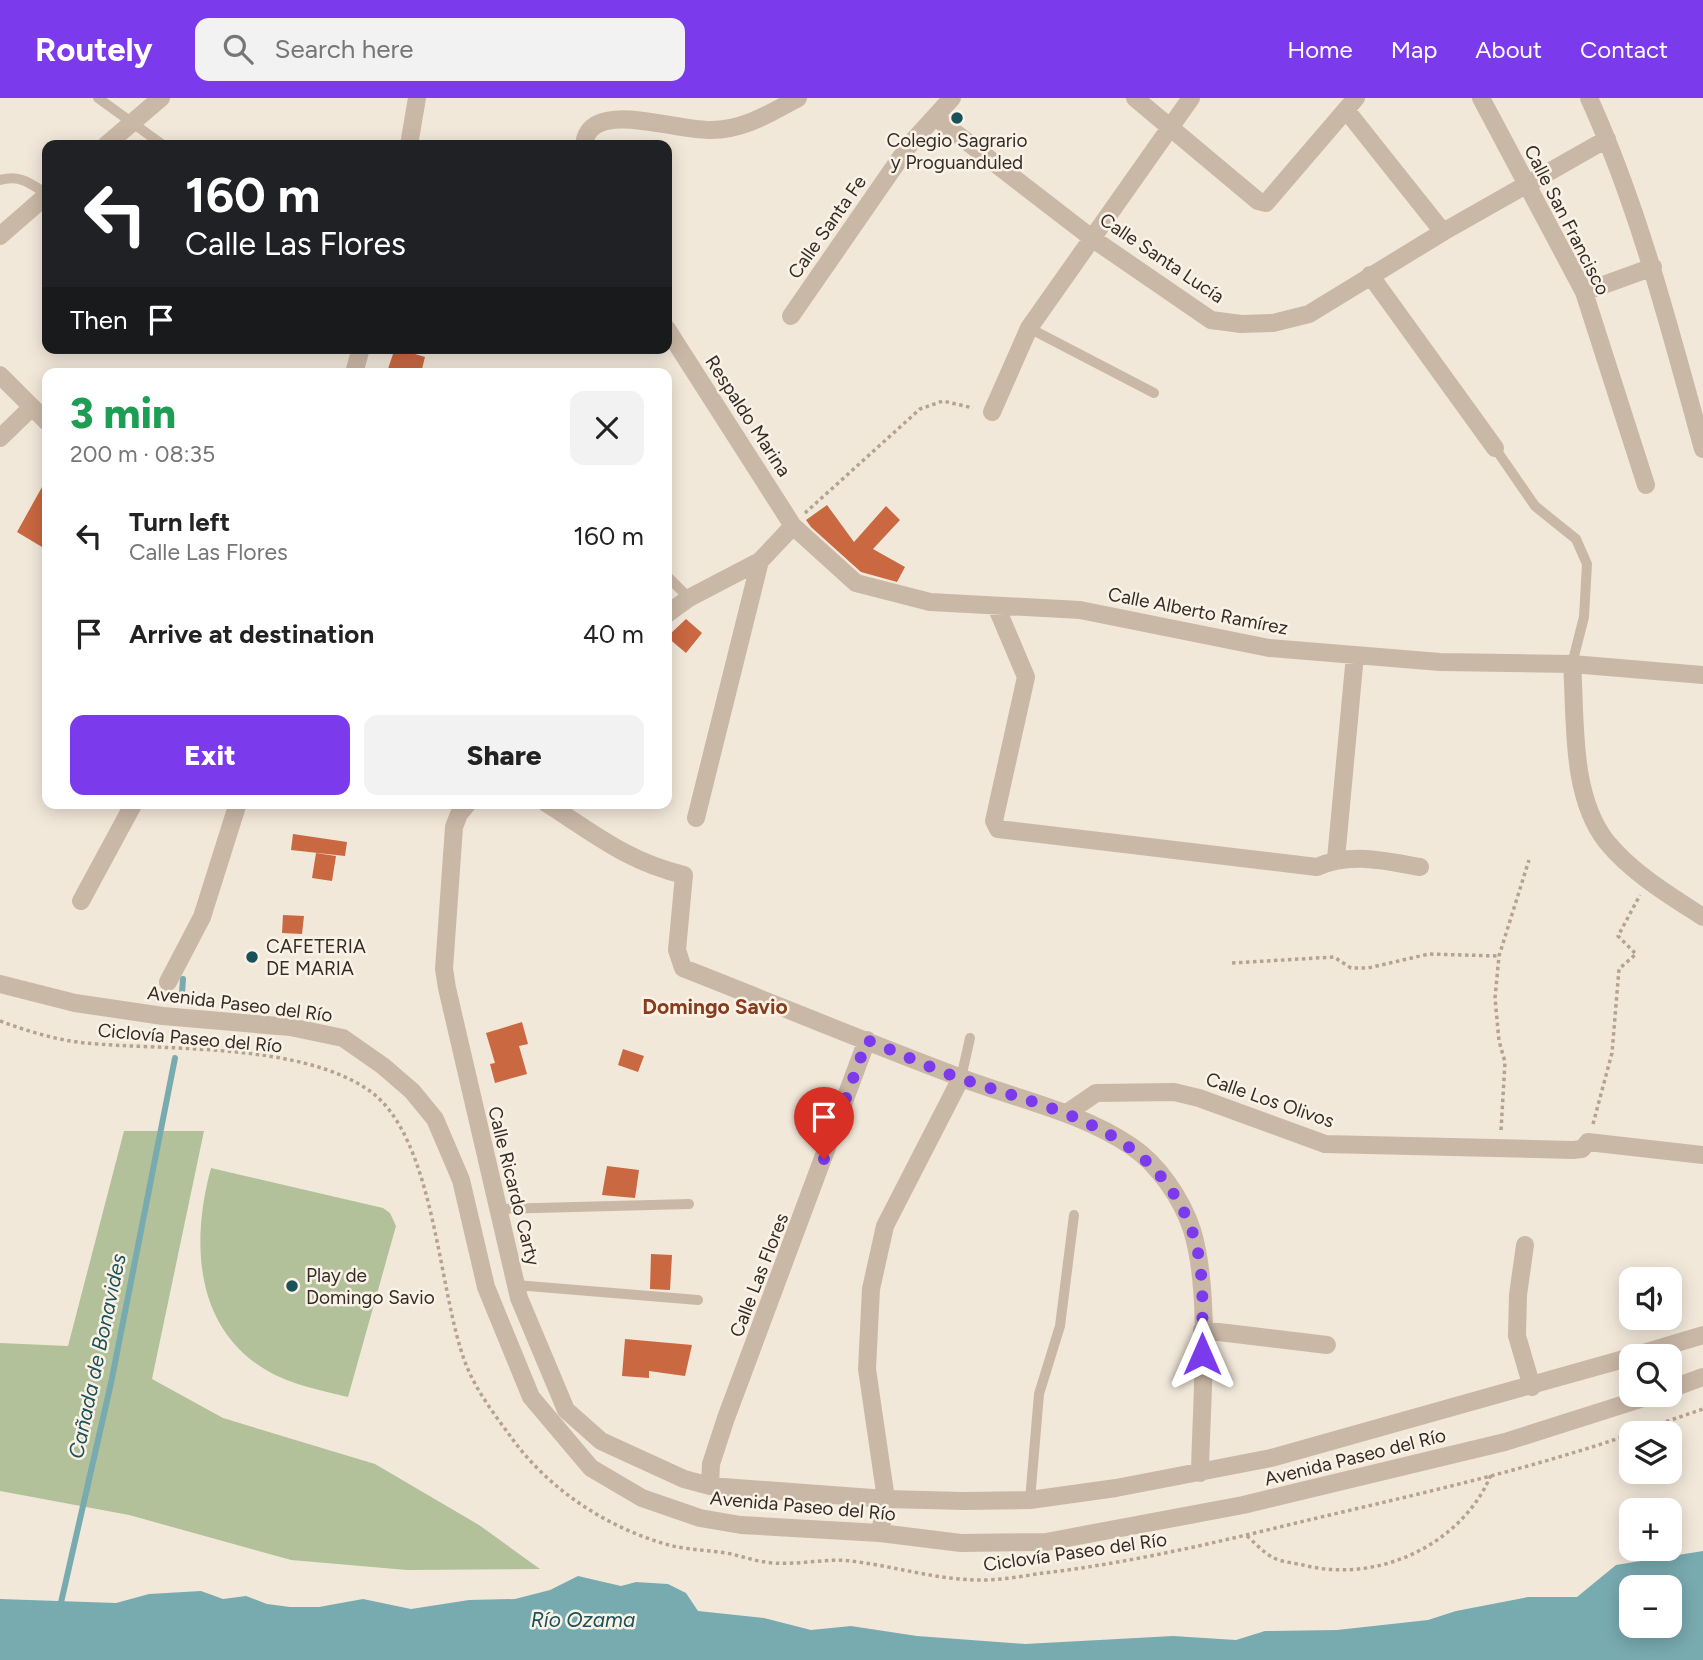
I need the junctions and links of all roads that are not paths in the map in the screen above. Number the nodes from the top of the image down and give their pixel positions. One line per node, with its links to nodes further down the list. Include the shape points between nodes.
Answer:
1 (98, 98): 13 (lane)
2 (161, 98): 13 (street)
3 (417, 98): 18 (street)
4 (798, 98): 10 (street, via 741,127 709,130 684,128)
5 (951, 98): 12 (street, Calle Santa Fe)
6 (1135, 98): 14 (street)
7 (1191, 98): 14 (street)
8 (1481, 98): 21 (street, Calle San Francisco)
9 (1589, 98): 15 (street)
10 (617, 104): 19 (street, via 590,125)
11 (1351, 104): 14 (street, via 1266,204); 24 (street)
12 (935, 117): 26 (street, Calle Santa Lucía); 30 (street, Calle Santa Fe)
13 (131, 123): 16 (street); 17 (lane)
14 (1170, 128): 26 (street)
15 (1607, 139): 21 (street, Calle Santa Lucía); 27 (street)
16 (112, 140)
17 (156, 140)
18 (410, 140)
19 (586, 140)
20 (0, 180): 22 (lane, via 26,180)
21 (1526, 186): 24 (street, Calle Santa Lucía); 29 (street, Calle San Francisco)
22 (42, 191)
23 (42, 199): 25 (street)
24 (1443, 232): 28 (street, Calle Santa Lucía)
25 (0, 236)
26 (1093, 239): 28 (street, Calle Santa Lucía, via 1211,320 1273,323 1309,314); 31 (street)
27 (1653, 267): 29 (street); 40 (street)
28 (1370, 275): 39 (street)
29 (1584, 292): 41 (street, Calle San Francisco)
30 (790, 316)
31 (1029, 328): 34 (lane); 36 (street)
32 (672, 337): 42 (street, Respaldo Marina)
33 (0, 375): 35 (street)
34 (1154, 393)
35 (31, 408): 37 (street); 38 (street)
36 (992, 412)
37 (42, 418)
38 (0, 438)
39 (1495, 448): 49 (lane, via 1535,506 1576,539 1587,564 1584,617)
40 (1703, 449)
41 (1646, 485)
42 (793, 526): 43 (street); 46 (street, Calle Alberto Ramírez, via 856,583 930,602)
43 (760, 561): 45 (street); 55 (street)
44 (672, 581): 45 (lane)
45 (688, 598): 47 (street)
46 (996, 606): 48 (street, Calle Alberto Ramírez, via 1080,610 1269,648); 56 (street, via 1026,677 994,821 998,829 1317,867)
47 (672, 610)
48 (1355, 655): 49 (street, Calle Alberto Ramírez); 56 (street)
49 (1572, 664): 50 (street, Calle Alberto Ramírez); 59 (street, via 1579,770 1588,804 1606,840 1647,881)
50 (1703, 675)
51 (131, 809): 58 (street)
52 (236, 809): 60 (street, via 202,917)
53 (463, 809): 68 (street, Calle Ricardo Carty, via 454,827 444,969)
54 (555, 809): 63 (street, via 633,859 684,875 677,950 683,968)
55 (696, 818)
56 (1336, 859): 57 (street, via 1366,857)
57 (1420, 867)
58 (81, 901)
59 (1703, 916)
60 (168, 982)
61 (0, 984): 86 (street, Avenida Paseo del Río, via 75,1003 290,1027 343,1038 412,1091 435,1119 461,1180 486,1287 531,1397 591,1468 642,1498 700,1518 741,1525)
62 (970, 1038): 64 (lane)
63 (867, 1040): 64 (street); 83 (street, Calle Las Flores, via 726,1418 711,1464)
64 (961, 1078): 65 (street); 84 (street, via 885,1226 871,1290 867,1369)
65 (1067, 1114): 66 (street, Calle Los Olivos, via 1096,1093 1174,1092 1325,1144 1573,1150 1588,1142); 73 (street, via 1130,1145 1166,1180 1191,1227 1201,1265)
66 (1703, 1155)
67 (689, 1204): 68 (lane)
68 (499, 1209): 71 (street, Calle Ricardo Carty)
69 (1074, 1215): 85 (lane, via 1060,1326 1039,1394)
70 (1525, 1244): 80 (street, via 1517,1336)
71 (516, 1285): 72 (lane); 83 (street, Calle Ricardo Carty, via 566,1410 601,1441)
72 (698, 1300)
73 (1202, 1330): 76 (street); 82 (street)
74 (1703, 1335): 75 (street, Avenida Paseo del Río)
75 (1674, 1344)
76 (1327, 1345)
77 (1619, 1361): 80 (street, Avenida Paseo del Río)
78 (1703, 1377): 79 (street)
79 (1682, 1385)
80 (1532, 1387): 82 (street, Avenida Paseo del Río)
81 (1619, 1406): 86 (street, Avenida Paseo del Río, via 1505,1442 1243,1505 1046,1542 961,1543)
82 (1200, 1473): 85 (street, Avenida Paseo del Río)
83 (710, 1486): 84 (street, Avenida Paseo del Río)
84 (886, 1499): 85 (street, Avenida Paseo del Río); 86 (street)
85 (1030, 1500)
86 (880, 1533)

